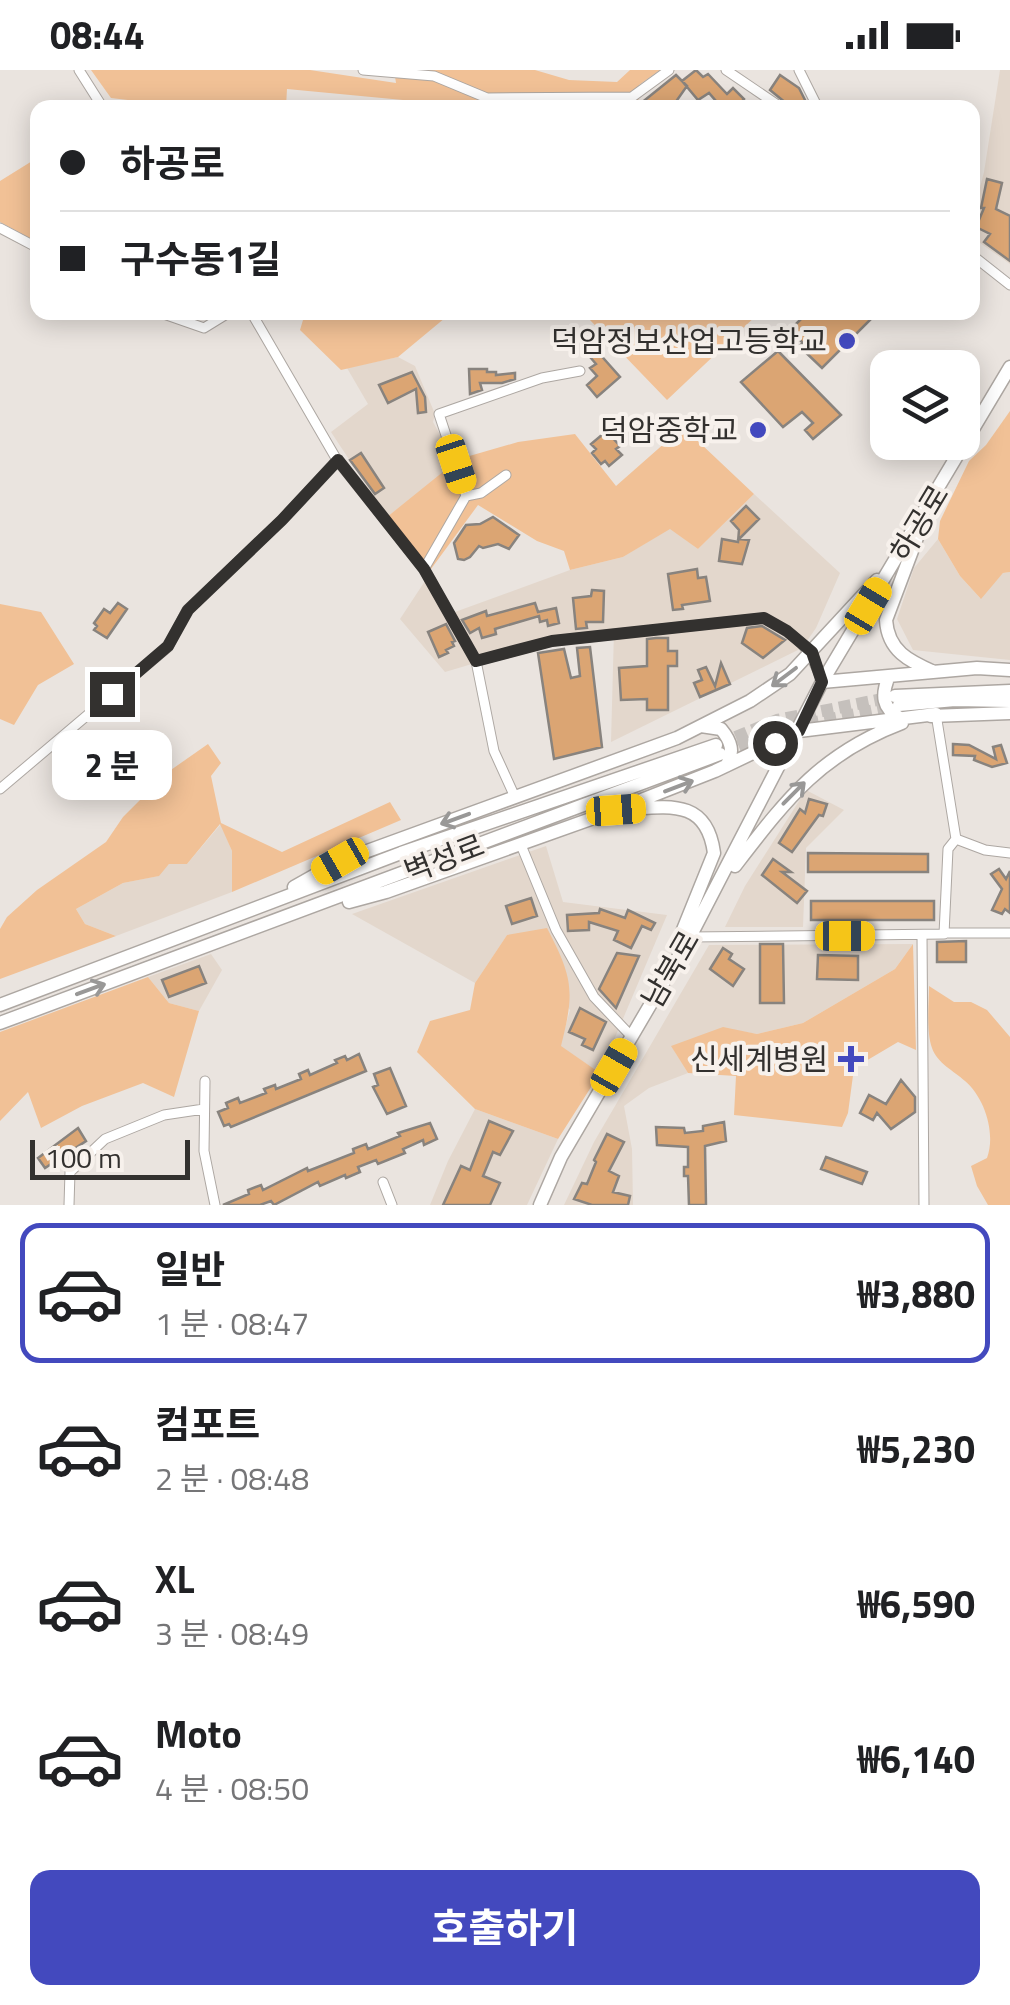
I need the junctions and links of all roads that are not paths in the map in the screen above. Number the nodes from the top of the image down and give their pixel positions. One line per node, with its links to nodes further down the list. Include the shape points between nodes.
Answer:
1 (79, 70): 6 (street)
2 (364, 70): 3 (street, via 434,76 487,98 632,97)
3 (669, 70)
4 (726, 70): 7 (street)
5 (800, 70): 8 (street)
6 (98, 100)
7 (770, 100)
8 (814, 100)
9 (0, 228): 10 (street)
10 (30, 244)
11 (980, 261): 12 (street)
12 (1010, 285)
13 (181, 320): 14 (street, via 204,328)
14 (217, 320)
15 (257, 320): 18 (street)
16 (1010, 367): 21 (main road, 하공로)
17 (580, 371): 20 (street, via 439,414)
18 (338, 460): 23 (street); 38 (street, via 188,610 168,646)
19 (506, 475): 20 (street)
20 (466, 496): 23 (street)
21 (928, 509): 22 (main road, 하공로); 27 (main road, via 886,620 893,646)
22 (899, 556): 24 (main road); 29 (main road, 하공로)
23 (424, 569): 25 (street)
24 (812, 652): 25 (street, via 764,618 552,641); 29 (street); 35 (main road, one-way to 35, via 750,700)
25 (476, 661): 39 (street, via 494,752)
26 (1010, 670): 27 (main road)
27 (934, 672): 28 (main road)
28 (889, 676): 29 (main road); 32 (main road, via 883,698 890,712)
29 (822, 682): 36 (main road, 하공로)
30 (1010, 690): 32 (main road)
31 (1010, 701): 32 (main road)
32 (898, 707): 34 (main road); 36 (main road)
33 (1010, 713): 34 (main road)
34 (936, 714): 41 (street); 44 (main road, one-way to 34, via 792,793 838,753)
35 (698, 726): 37 (main road, via 720,728 731,740 731,758); 39 (main road)
36 (799, 731): 37 (main road); 44 (main road, 남북로)
37 (720, 755): 40 (main road, one-way to 37); 45 (main road, 벽성로, via 419,846); 46 (main road, 벽성로)
38 (0, 789)
39 (515, 797): 45 (main road, one-way to 45, via 340,861)
40 (616, 810): 42 (main road); 51 (main road, via 676,807 692,812 712,837 714,853)
41 (956, 839): 43 (street); 47 (street, via 948,848)
42 (523, 843): 46 (main road, via 386,892); 54 (street, 벽성로, via 556,930 594,997)
43 (1010, 853)
44 (712, 896): 50 (main road, 남북로)
45 (260, 907): 52 (main road, 벽성로)
46 (288, 917): 53 (main road, 벽성로, one-way to 46)
47 (944, 933): 48 (street); 49 (street)
48 (1010, 933)
49 (922, 935): 50 (street); 62 (street)
50 (690, 936): 51 (main road, 남북로)
51 (664, 975): 54 (main road, 남북로)
52 (0, 1004)
53 (0, 1023)
54 (632, 1036): 61 (main road, 남북로)
55 (205, 1080): 56 (street)
56 (204, 1109): 58 (street, via 164,1115 105,1139 70,1172); 59 (street)
57 (383, 1182): 60 (street)
58 (69, 1205)
59 (215, 1205)
60 (392, 1205)
61 (540, 1205)
62 (924, 1205)

